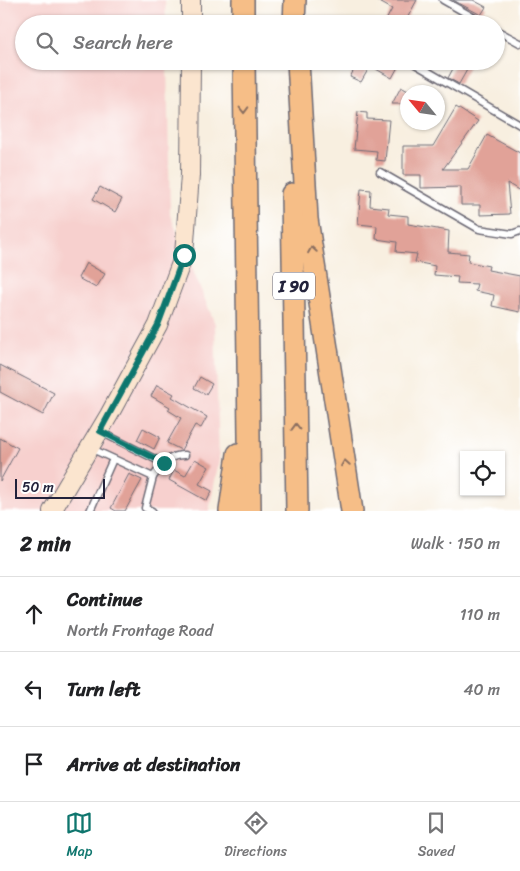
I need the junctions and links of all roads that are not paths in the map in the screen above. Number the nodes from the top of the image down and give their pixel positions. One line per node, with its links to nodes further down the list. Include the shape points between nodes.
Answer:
1 (191, 0): 4 (street)
2 (243, 0): 5 (highway)
3 (442, 0): 6 (lane)
4 (191, 15)
5 (243, 15)
6 (469, 15)
7 (505, 35): 8 (lane)
8 (520, 43)
9 (191, 70): 18 (street, via 190,175 184,255 158,325)
10 (244, 70): 17 (highway, one-way to 17)
11 (294, 70): 29 (highway, I 90, one-way to 11, via 292,205)
12 (299, 70): 30 (highway, one-way to 12, via 307,219)
13 (425, 70): 14 (lane)
14 (520, 125)
15 (380, 172): 16 (lane, via 479,229 512,234)
16 (520, 231)
17 (246, 244): 27 (highway, via 237,461); 28 (highway)
18 (100, 431): 19 (street); 22 (lane)
19 (90, 448): 21 (lane); 25 (street)
20 (185, 455): 22 (lane, via 174,455)
21 (113, 459): 23 (lane); 26 (lane)
22 (164, 463): 23 (lane)
23 (153, 477): 24 (lane)
24 (147, 510)
25 (52, 511)
26 (90, 511)
27 (230, 511)
28 (250, 511)
29 (297, 511)
30 (352, 511)

